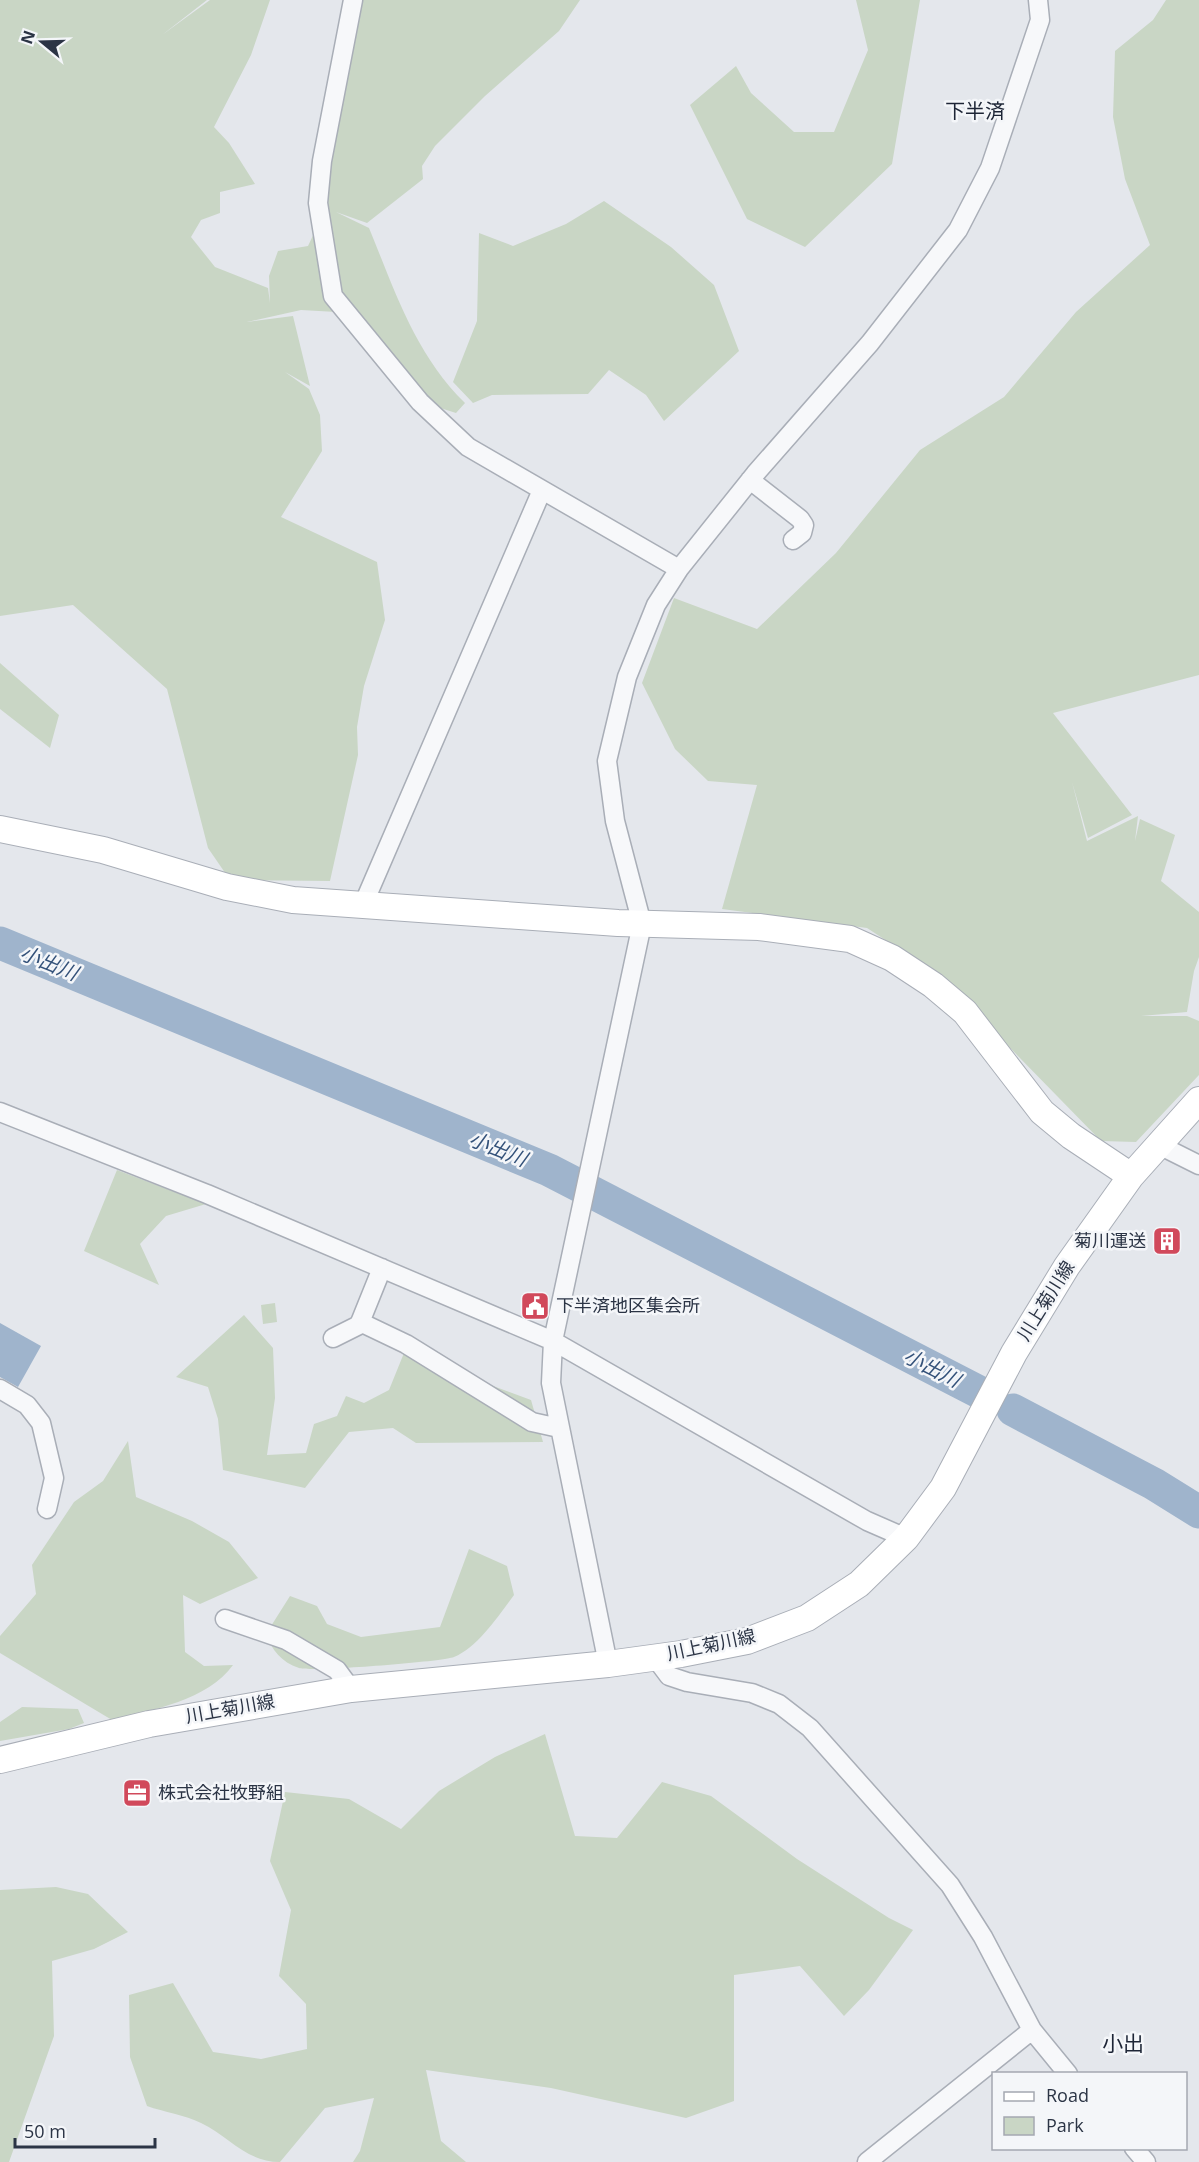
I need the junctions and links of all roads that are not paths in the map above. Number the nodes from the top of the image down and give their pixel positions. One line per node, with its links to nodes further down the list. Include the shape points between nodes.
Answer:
1 (353, 0): 4 (street, via 322,161 318,203 333,296 420,402 468,447)
2 (1038, 0): 3 (street, via 1040,20 990,168 958,230 870,343)
3 (750, 480): 5 (street, via 800,519 804,525 802,533); 6 (street)
4 (542, 490): 6 (street); 8 (street)
5 (793, 540)
6 (679, 569): 9 (street, via 656,605 627,677 607,761 615,821)
7 (0, 829): 8 (main road, via 103,850 249,891 293,900)
8 (363, 905): 9 (main road)
9 (642, 924): 14 (main road, via 793,929 850,939 892,958 965,1012 1042,1112); 18 (street)
10 (1199, 1100): 12 (main road, 川上菊川線)
11 (0, 1112): 15 (street)
12 (1159, 1145): 13 (street); 14 (main road, 川上菊川線)
13 (1199, 1165)
14 (1131, 1176): 22 (main road, 川上菊川線, via 1061,1275 1014,1353 943,1488)
15 (382, 1268): 16 (street); 18 (street)
16 (360, 1322): 17 (street); 20 (street, via 406,1344 531,1422)
17 (333, 1338)
18 (553, 1341): 20 (street, via 551,1383); 22 (street, via 867,1521)
19 (0, 1389): 21 (street, via 27,1405 41,1423 54,1478)
20 (559, 1428): 25 (street)
21 (47, 1509)
22 (906, 1538): 24 (main road, 川上菊川線, via 859,1584 807,1618 747,1641)
23 (225, 1619): 26 (street, via 286,1640 337,1670)
24 (654, 1656): 25 (main road, 川上菊川線); 28 (street, via 669,1676 752,1693 779,1704 810,1728 950,1885 983,1937)
25 (608, 1664): 26 (main road, 川上菊川線)
26 (351, 1689): 27 (main road, 川上菊川線, via 149,1724)
27 (0, 1760)
28 (1032, 2030): 29 (street); 31 (street)
29 (1067, 2072)
30 (1136, 2150): 32 (street)
31 (867, 2162)
32 (1146, 2162)

